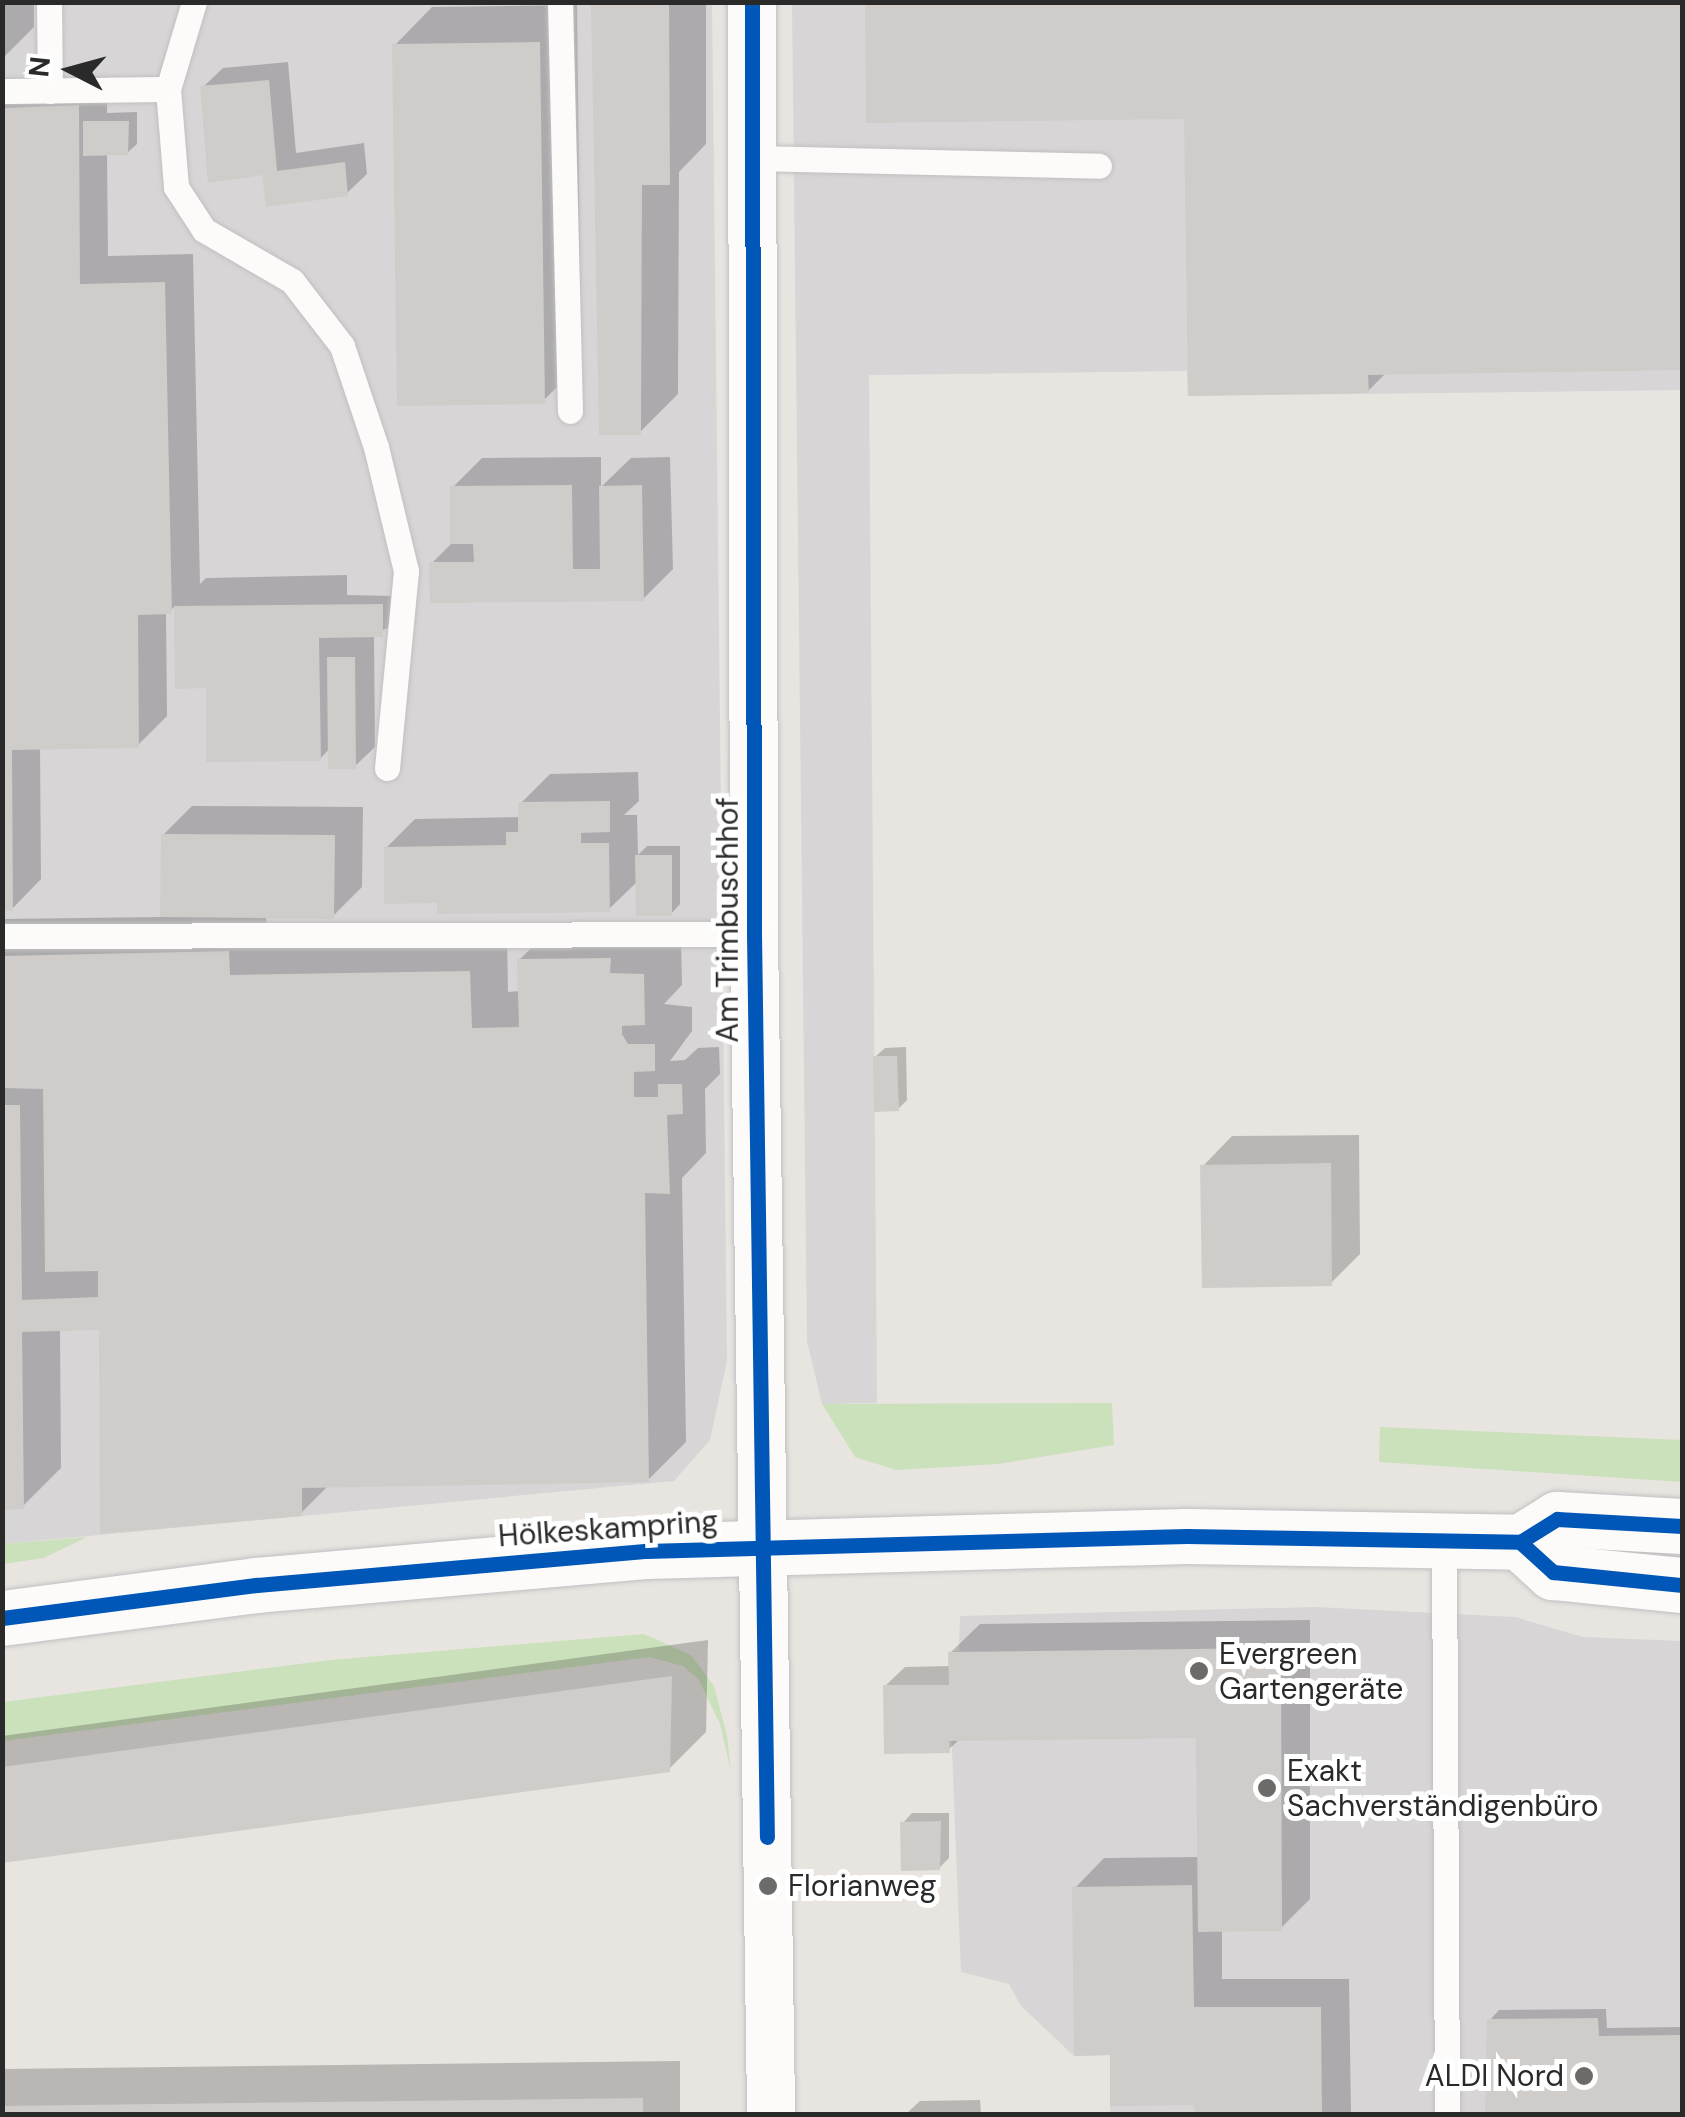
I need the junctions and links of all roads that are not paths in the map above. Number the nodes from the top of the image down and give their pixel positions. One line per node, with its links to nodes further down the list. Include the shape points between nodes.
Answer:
1 (50, 2): 7 (lane)
2 (194, 2): 5 (lane)
3 (560, 2): 10 (lane)
4 (752, 2): 8 (street, Am Trimbuschhof)
5 (168, 89): 7 (lane); 11 (lane, via 176,187 204,230 292,281 342,346 371,430 406,571)
6 (2, 91): 7 (lane)
7 (50, 91)
8 (754, 158): 9 (lane); 12 (street, Am Trimbuschhof)
9 (1099, 166)
10 (570, 412)
11 (387, 768)
12 (754, 934): 13 (lane); 17 (street, Am Trimbuschhof)
13 (2, 936)
14 (1682, 1526): 16 (main road, Hölkeskampring, via 1556,1519)
15 (1444, 1540): 16 (main road, Hölkeskampring); 17 (main road, Hölkeskampring, via 1187,1536); 21 (lane)
16 (1520, 1542): 18 (main road, via 1554,1572)
17 (764, 1545): 19 (main road, Hölkeskampring, via 256,1585); 20 (street, Am Trimbuschhof)
18 (1682, 1585)
19 (2, 1618)
20 (771, 2114)
21 (1448, 2114)

